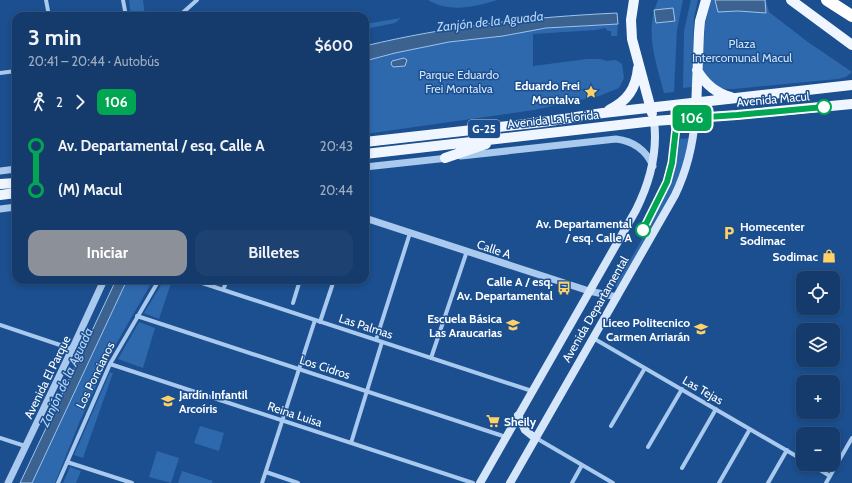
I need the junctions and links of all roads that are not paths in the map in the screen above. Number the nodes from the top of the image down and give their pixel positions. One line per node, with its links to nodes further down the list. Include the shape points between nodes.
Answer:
1 (46, 0): 8 (street)
2 (123, 0): 9 (street)
3 (197, 0): 10 (street)
4 (634, 0): 13 (main road, Avenida Departamental, via 632,33)
5 (706, 0): 14 (main road, Avenida Departamental, via 700,21)
6 (790, 0): 12 (main road)
7 (827, 0): 11 (highway)
8 (48, 12)
9 (125, 12)
10 (183, 12)
11 (852, 16)
12 (852, 44)
13 (638, 60): 22 (main road, Avenida Departamental); 23 (main road, via 632,91 617,106)
14 (697, 70): 19 (main road, via 714,90); 20 (main road, Avenida Departamental)
15 (12, 72): 16 (street)
16 (0, 73)
17 (852, 79): 18 (main road)
18 (847, 86): 19 (main road, Avenida Macul / G-25)
19 (735, 98): 20 (main road, Avenida Macul / G-25)
20 (696, 103): 22 (main road, Avenida La Florida / G-25); 24 (main road, Avenida Departamental)
21 (852, 104): 24 (main road, Avenida Macul / G-25)
22 (650, 107): 23 (main road, Avenida La Florida / G-25); 25 (main road, Avenida Departamental)
23 (603, 112): 27 (main road, Avenida La Florida / G-25, via 543,122)
24 (695, 118): 25 (main road, Avenida La Florida / G-25); 51 (main road, Avenida Departamental, via 692,146 680,184)
25 (654, 121): 26 (main road, Avenida La Florida / G-25); 30 (main road, Avenida Departamental)
26 (505, 137): 28 (main road, Avenida La Florida / G-25); 29 (main road)
27 (369, 142)
28 (369, 154)
29 (445, 158): 30 (street, via 616,139 638,146); 31 (street)
30 (653, 166): 50 (main road, Avenida Departamental, via 636,210)
31 (369, 167)
32 (12, 170): 33 (street)
33 (0, 171)
34 (12, 183): 35 (main road)
35 (0, 184)
36 (12, 194): 37 (main road)
37 (0, 195)
38 (12, 208): 39 (street)
39 (0, 209)
40 (369, 219): 41 (street, Calle A)
41 (410, 233): 42 (street, Calle A); 58 (street)
42 (467, 251): 50 (street, Calle A); 61 (street)
43 (102, 284): 60 (street, Avenida El Parque)
44 (157, 284): 53 (street, Los Poncianos)
45 (205, 284): 49 (street, Las Palmas)
46 (225, 284): 49 (street)
47 (299, 284): 52 (street)
48 (333, 284): 55 (street)
49 (223, 290): 54 (street, Las Palmas)
50 (589, 291): 51 (street, Calle A); 67 (main road, Avenida Departamental)
51 (617, 297): 57 (main road, Avenida Departamental)
52 (293, 303)
53 (137, 316): 62 (street, Los Poncianos); 64 (street, Los Cidros)
54 (315, 320): 55 (street, Las Palmas); 64 (street)
55 (320, 322): 58 (street, Las Palmas)
56 (0, 325): 60 (street)
57 (593, 338): 63 (street, Las Tejas); 75 (main road, Avenida Departamental)
58 (376, 340): 59 (street, Las Palmas)
59 (382, 342): 61 (street, Las Palmas); 66 (street)
60 (72, 349): 78 (street, Avenida El Parque)
61 (431, 358): 67 (street, Las Palmas)
62 (110, 364): 70 (street, Reina Luisa); 82 (street, Los Poncianos)
63 (644, 368): 65 (street, Las Tejas); 71 (street)
64 (299, 369): 66 (street, Los Cidros); 70 (street)
65 (682, 389): 68 (street, Las Tejas); 79 (street)
66 (367, 391): 73 (street, Los Cidros); 77 (street)
67 (532, 392): 69 (main road, Avenida Departamental)
68 (716, 409): 72 (street, Las Tejas); 84 (street)
69 (518, 415): 73 (main road, Avenida Departamental); 75 (main road, via 525,430)
70 (282, 421): 77 (street, Reina Luisa); 86 (street)
71 (611, 426)
72 (750, 429): 80 (street, Las Tejas); 98 (street)
73 (506, 437): 94 (main road, Avenida Departamental)
74 (0, 438): 78 (street)
75 (535, 438): 83 (street); 95 (main road, Avenida Departamental)
76 (852, 438): 87 (street)
77 (351, 443): 93 (street, Reina Luisa)
78 (25, 446): 88 (street, Avenida El Parque)
79 (648, 447)
80 (787, 450): 81 (street, Las Tejas); 99 (street)
81 (796, 456)
82 (68, 462): 89 (street, Los Poncianos); 90 (street)
83 (582, 465): 96 (street); 97 (street)
84 (682, 468)
85 (822, 471): 87 (street)
86 (266, 472): 91 (street); 92 (street)
87 (830, 476): 100 (street)
88 (8, 483)
89 (58, 483)
90 (132, 483)
91 (262, 483)
92 (298, 483)
93 (473, 483)
94 (480, 483)
95 (510, 483)
96 (572, 483)
97 (613, 483)
98 (719, 483)
99 (768, 483)
100 (826, 483)

